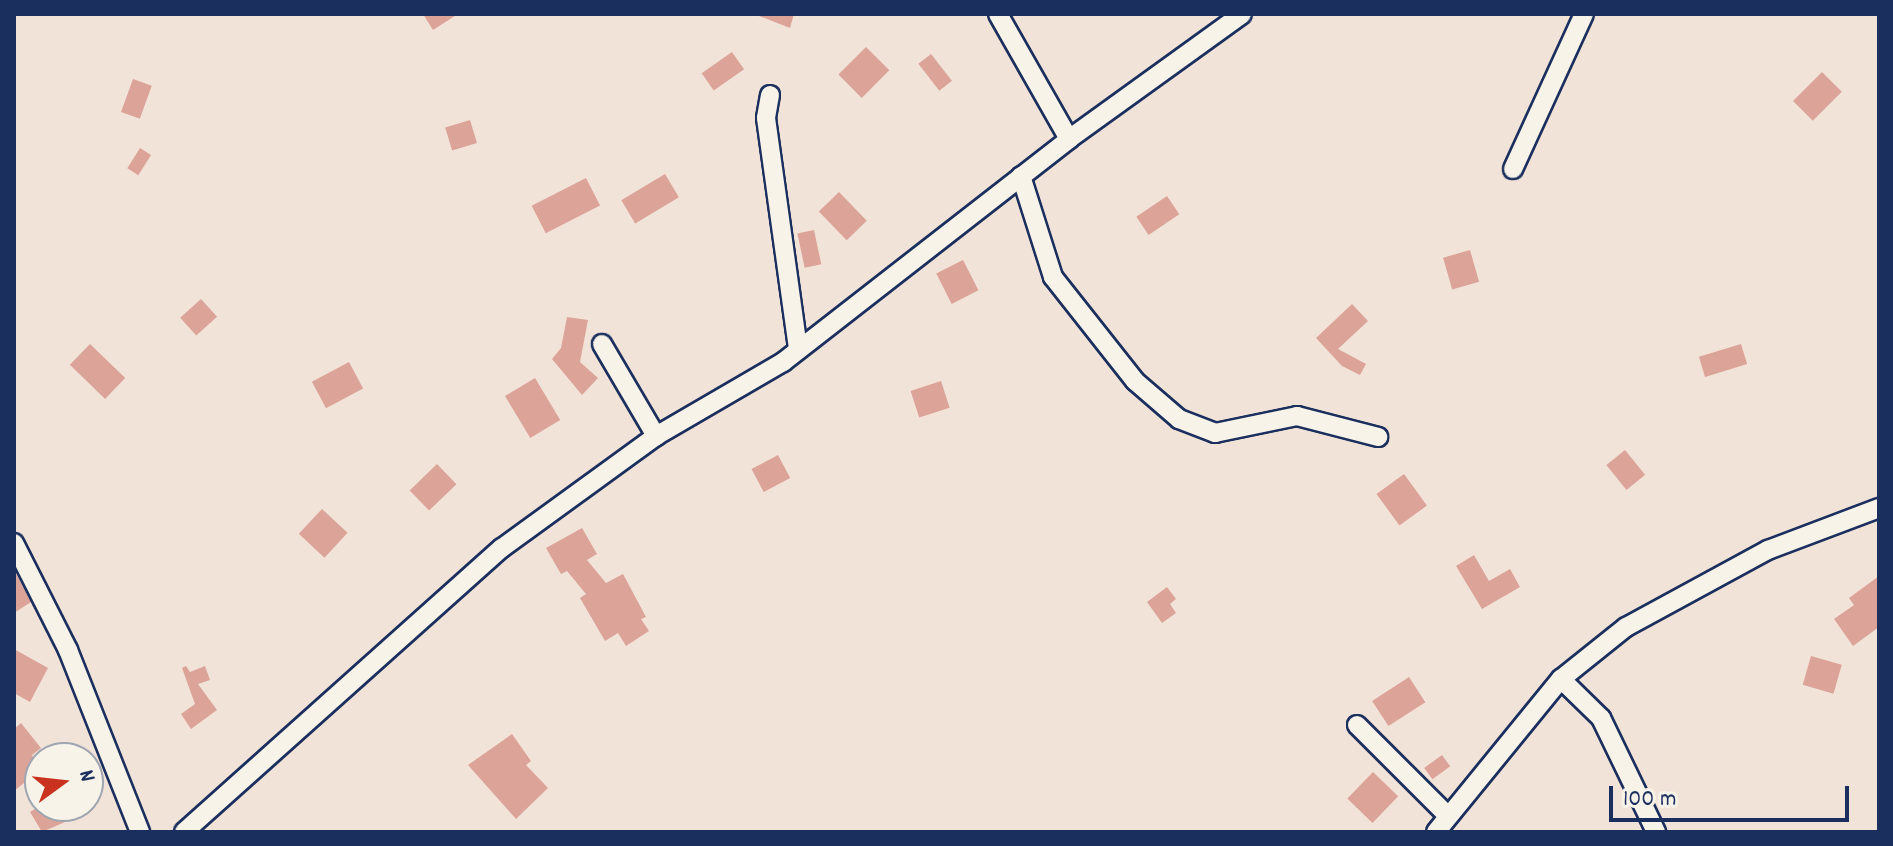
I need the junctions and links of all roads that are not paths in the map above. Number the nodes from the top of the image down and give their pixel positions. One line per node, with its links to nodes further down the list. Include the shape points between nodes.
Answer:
1 (1242, 14): 5 (street)
2 (1584, 14): 6 (street)
3 (1002, 16): 5 (street)
4 (770, 95): 9 (street, via 766,118)
5 (1069, 139): 7 (street)
6 (1513, 169)
7 (1021, 176): 9 (street); 11 (street, via 1053,277 1135,381 1179,419 1215,433 1297,416)
8 (602, 344): 10 (street)
9 (798, 350): 10 (street)
10 (656, 436): 18 (street, via 502,548)
11 (1378, 437)
12 (1879, 508): 14 (street, via 1768,550 1626,627)
13 (14, 543): 17 (street, via 68,650)
14 (1561, 679): 16 (street); 20 (street, via 1601,718)
15 (1357, 725): 16 (street)
16 (1448, 816): 19 (street)
17 (140, 832)
18 (184, 832)
19 (1436, 832)
20 (1656, 832)

